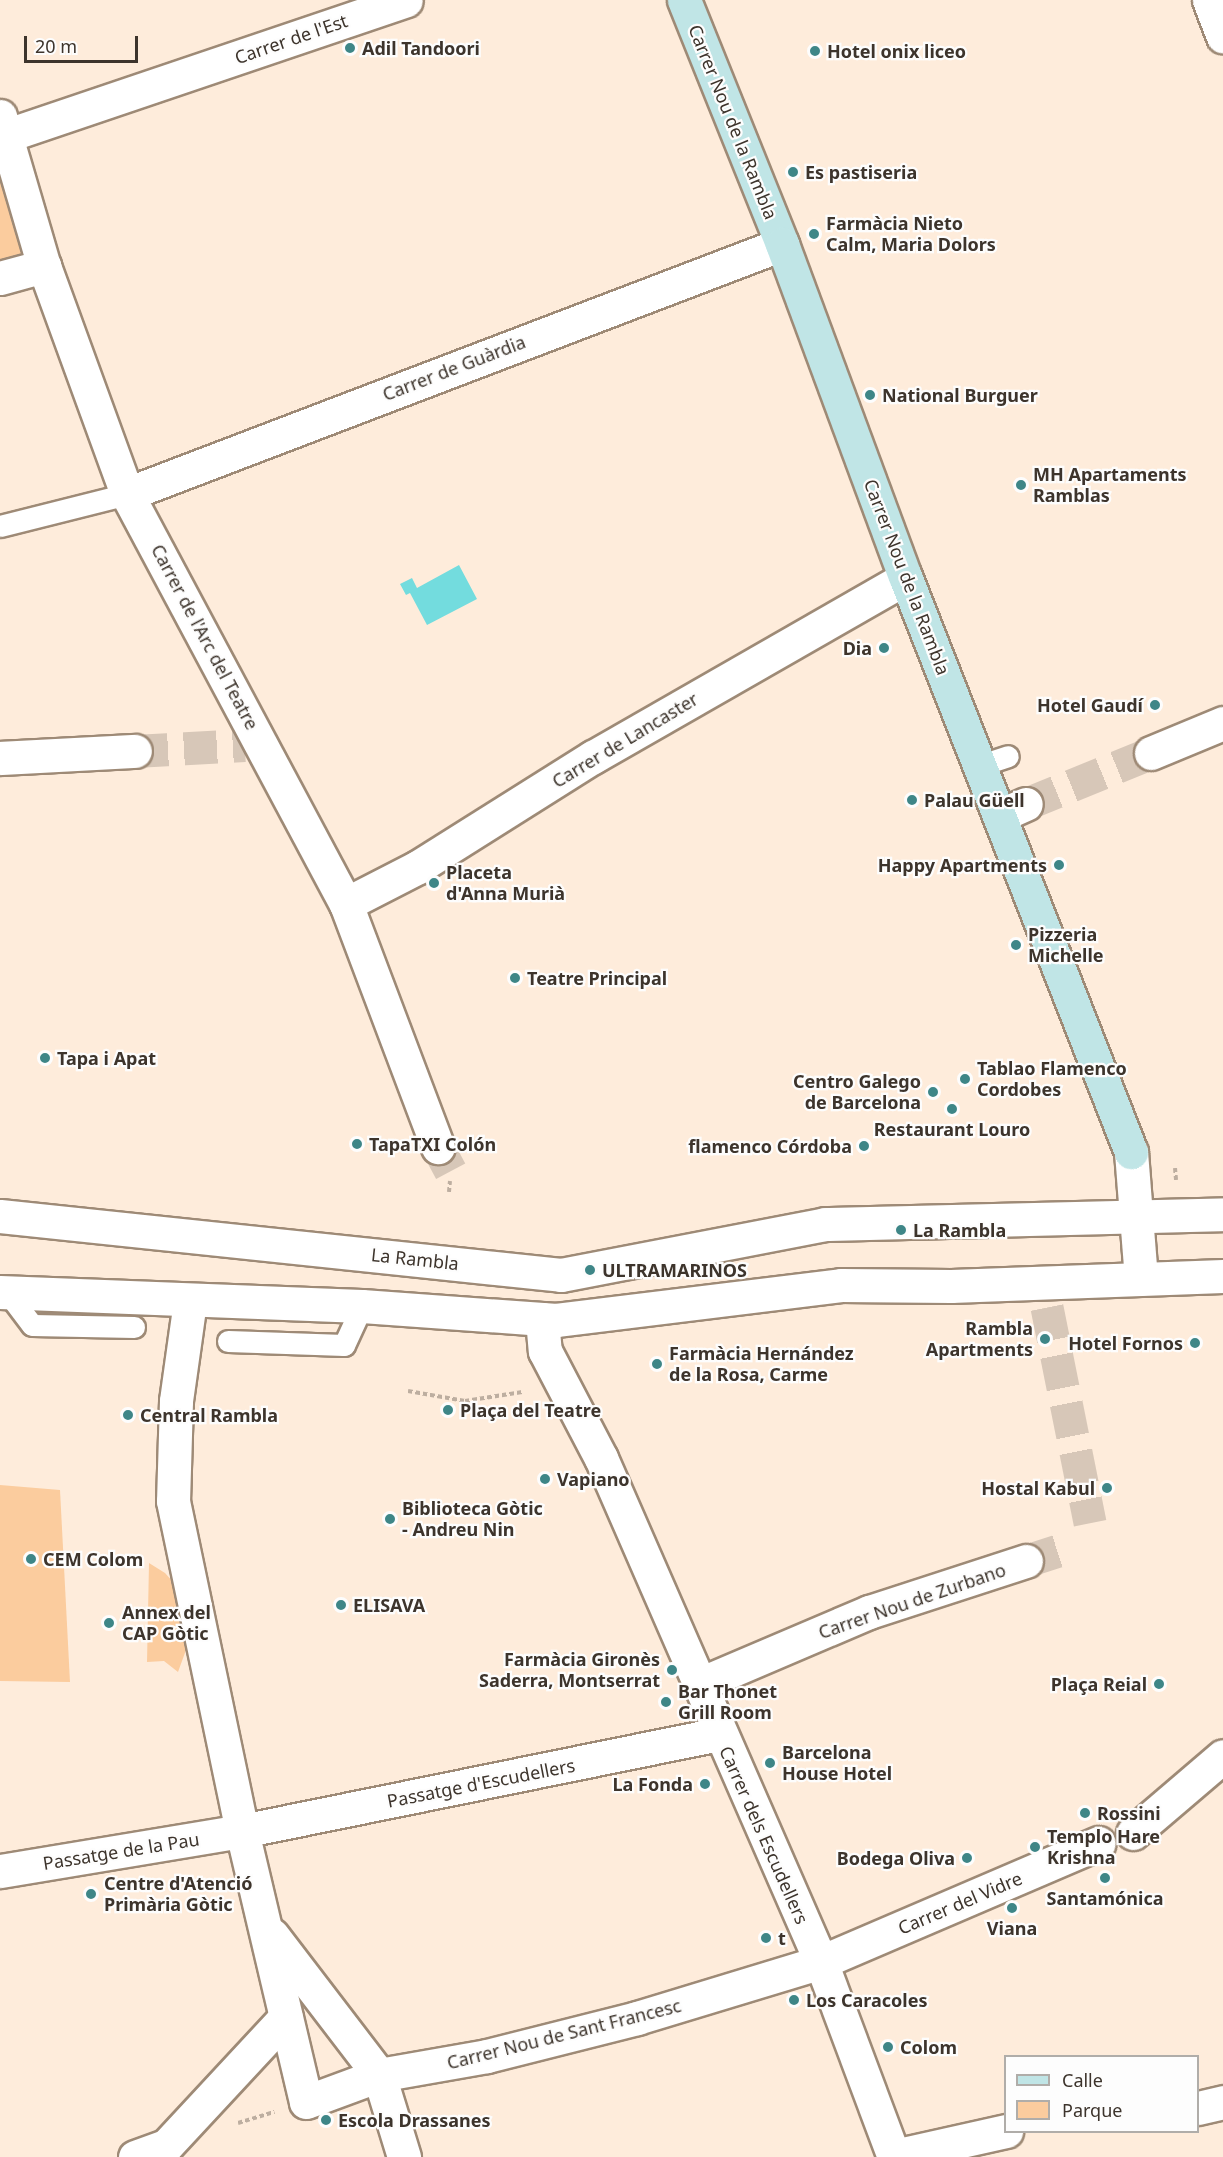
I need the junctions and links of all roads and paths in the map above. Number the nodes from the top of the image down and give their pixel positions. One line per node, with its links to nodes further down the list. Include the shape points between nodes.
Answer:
1 (406, 0): 4 (street, Carrer de l'Est)
2 (684, 0): 7 (street, Carrer Nou de la Rambla)
3 (1209, 0): 5 (street)
4 (361, 7): 6 (street, Carrer de l'Est)
5 (1223, 36)
6 (2, 126): 8 (street, Carrer de l'Arc del Teatre)
7 (782, 244): 10 (street, Carrer de Guàrdia); 12 (street, Carrer Nou de la Rambla)
8 (44, 266): 9 (street); 10 (street, Carrer de l'Arc del Teatre)
9 (0, 278)
10 (127, 494): 11 (lane); 17 (street, Carrer de l'Arc del Teatre, via 254,744)
11 (0, 526)
12 (905, 578): 17 (street, Carrer de Lancaster, via 593,757 418,867); 21 (street, Carrer Nou de la Rambla, via 995,760 1014,809 1131,1152)
13 (1223, 723): 15 (street)
14 (135, 751): 16 (street)
15 (1151, 753)
16 (0, 758)
17 (346, 904): 18 (street, Carrer de l'Arc del Teatre)
18 (438, 1147)
19 (1223, 1214): 21 (street, La Rambla)
20 (0, 1216): 21 (street, La Rambla, via 561,1275 825,1224)
21 (1136, 1216): 23 (street)
22 (1223, 1276): 23 (street)
23 (1141, 1279): 27 (street, via 951,1286 842,1285)
24 (4, 1292): 25 (street); 28 (lane, via 32,1324)
25 (190, 1301): 26 (street); 36 (street, via 176,1401 173,1501)
26 (362, 1306): 27 (street); 29 (lane, via 344,1345)
27 (542, 1319): 33 (street, Carrer dels Escudellers, via 545,1351 601,1458)
28 (134, 1327)
29 (228, 1341)
30 (408, 1391): 31 (path, via 465,1401)
31 (522, 1392)
32 (1026, 1561): 33 (street, Carrer Nou de Zurbano, via 869,1612)
33 (700, 1684): 34 (street, Carrer dels Escudellers)
34 (720, 1734): 36 (street, Passatge d'Escudellers); 41 (street, Carrer dels Escudellers)
35 (1223, 1756): 37 (street)
36 (242, 1831): 39 (street, Passatge de la Pau); 40 (street)
37 (1133, 1833)
38 (1099, 1843): 41 (street, Carrer del Vidre)
39 (0, 1871)
40 (264, 1926): 42 (street); 43 (street)
41 (821, 1962): 43 (street, Carrer Nou de Sant Francesc, via 637,2018 487,2056); 47 (street, Carrer dels Escudellers)
42 (286, 2017): 43 (street, Carrer Nou de Sant Francesc, via 306,2102); 48 (street, via 166,2146)
43 (379, 2075): 49 (street)
44 (1223, 2102): 45 (street)
45 (1199, 2108)
46 (1004, 2131): 47 (street)
47 (894, 2156)
48 (135, 2157)
49 (404, 2157)

